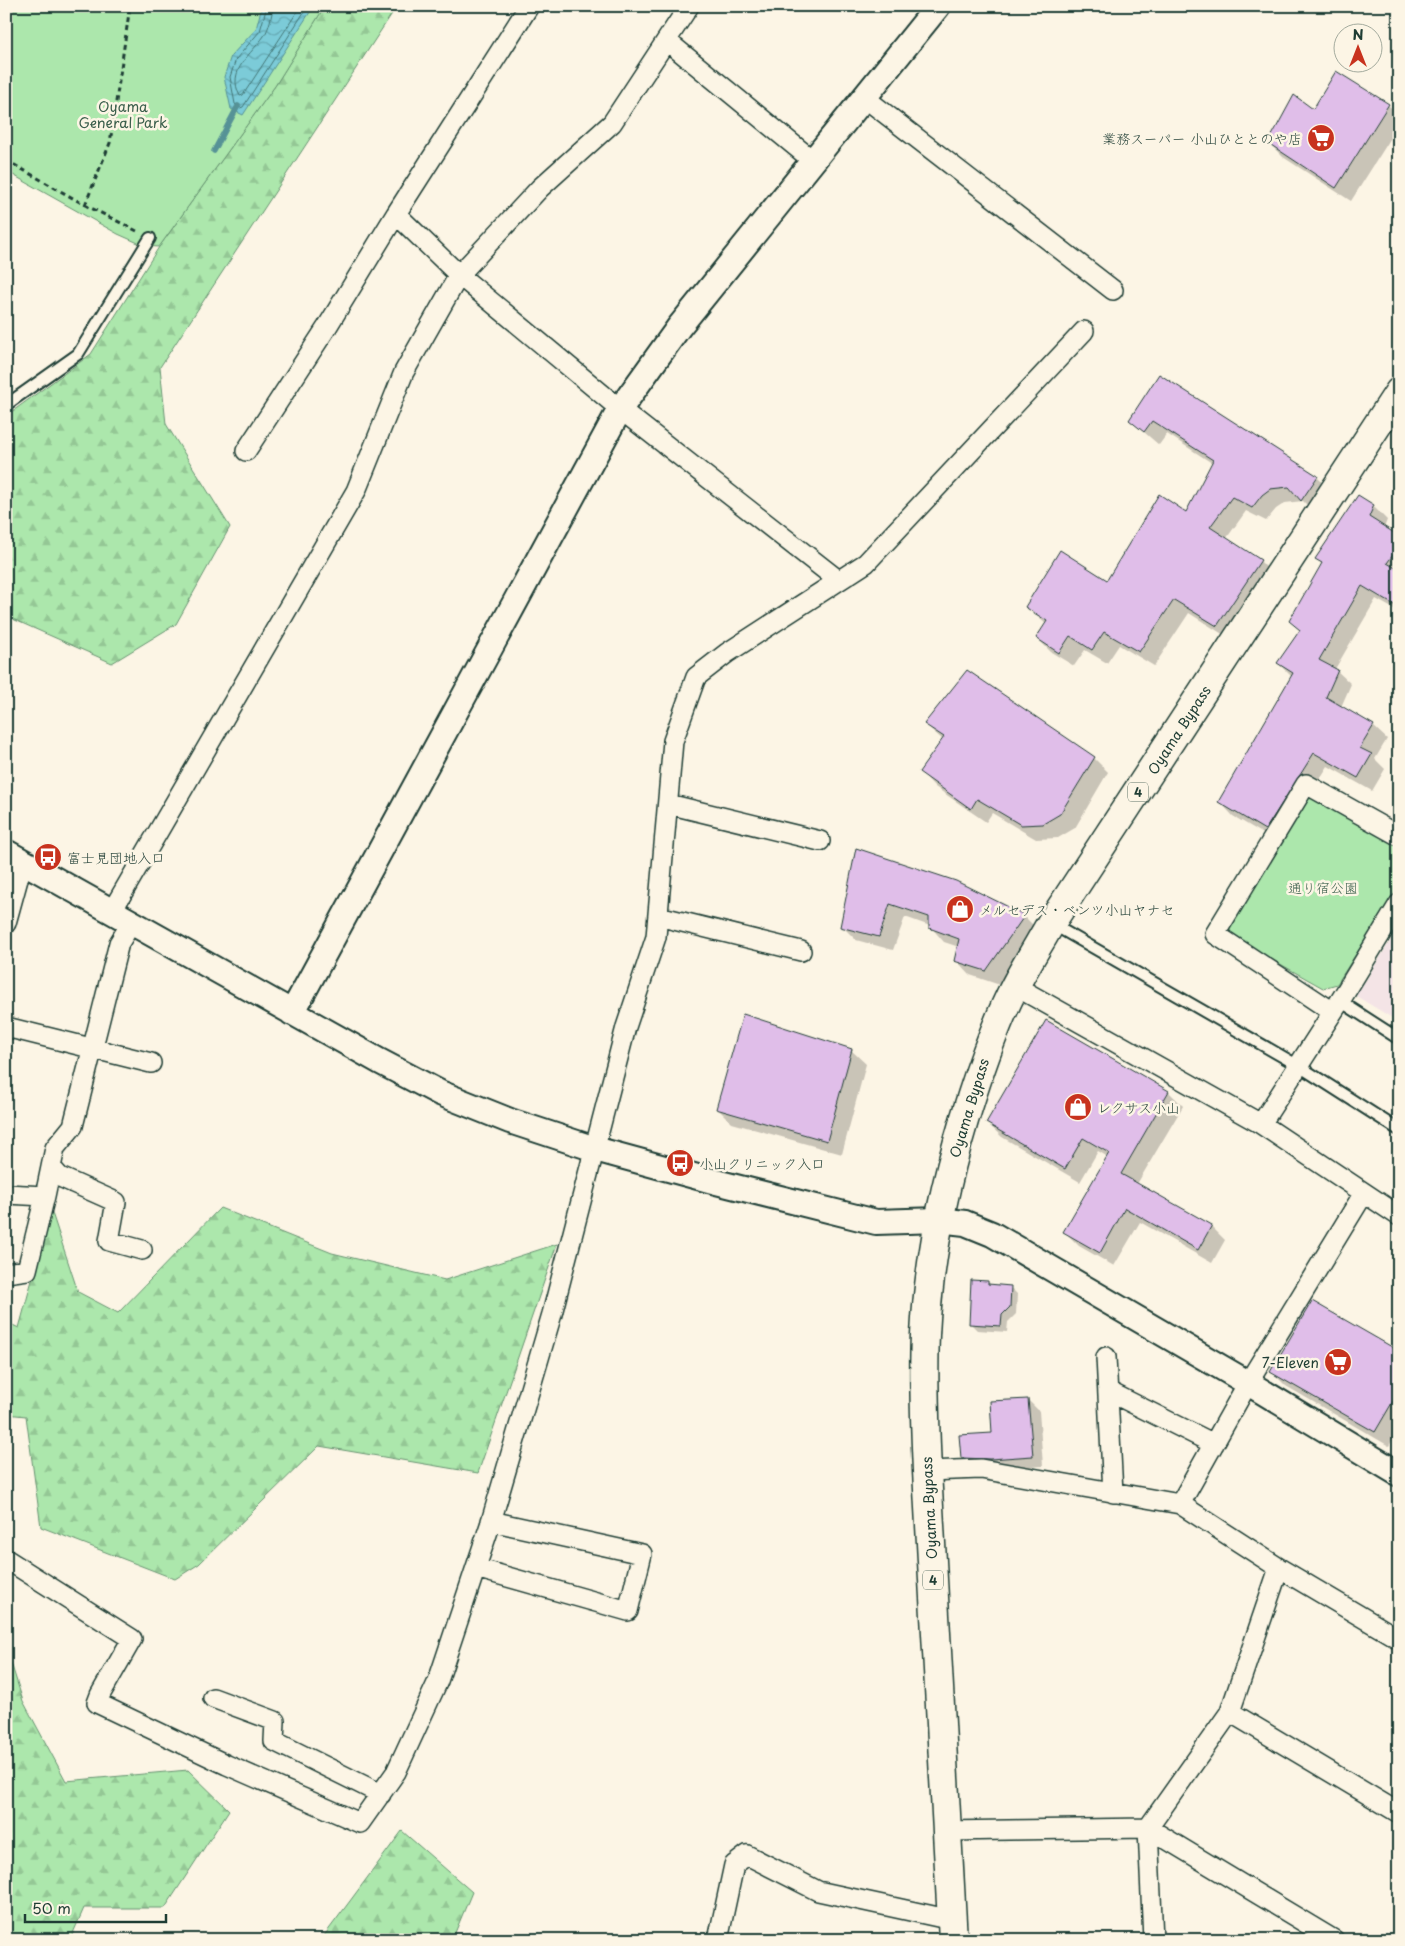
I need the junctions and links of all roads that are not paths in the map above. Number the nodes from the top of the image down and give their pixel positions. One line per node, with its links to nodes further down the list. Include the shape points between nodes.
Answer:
1 (529, 6): 7 (street)
2 (690, 6): 4 (street)
3 (938, 6): 5 (street)
4 (667, 41): 6 (street); 9 (street, via 612,123 540,188)
5 (865, 98): 6 (street); 10 (street)
6 (812, 160): 14 (street, via 679,327)
7 (396, 214): 9 (street); 15 (street)
8 (150, 238): 13 (lane, via 78,354)
9 (459, 275): 14 (street); 22 (street, via 404,372 356,490 241,686)
10 (1112, 290)
11 (1084, 331): 16 (street, via 866,563)
12 (1396, 402): 25 (highway, Oyama Bypass / 4)
13 (6, 405)
14 (620, 409): 16 (street); 29 (street)
15 (246, 451)
16 (838, 580): 17 (street, via 696,677 673,741)
17 (668, 804): 19 (street); 23 (street)
18 (1399, 836): 28 (street, via 1306,784 1215,934)
19 (820, 841)
20 (14, 856): 22 (street); 24 (street)
21 (1399, 904): 28 (street)
22 (122, 916): 29 (street); 32 (street, via 119,943)
23 (658, 916): 26 (street); 37 (street, via 656,937 626,1027)
24 (6, 923)
25 (1051, 923): 27 (highway, Oyama Bypass / 4); 34 (lane)
26 (801, 951)
27 (1015, 986): 35 (street); 43 (highway, Oyama Bypass / 4, via 980,1068)
28 (1337, 1006): 31 (lane); 34 (street)
29 (292, 1013): 37 (street, via 440,1093 510,1121)
30 (6, 1027): 32 (street)
31 (1399, 1039)
32 (92, 1048): 33 (street); 38 (street, via 73,1126 54,1148)
33 (151, 1063)
34 (1298, 1066): 35 (street); 36 (lane)
35 (1261, 1124): 39 (street)
36 (1399, 1130)
37 (595, 1149): 43 (street, via 876,1222); 54 (street, via 552,1314)
38 (51, 1167): 41 (street); 44 (street, via 60,1177 116,1202 109,1241)
39 (1364, 1193): 42 (street); 47 (street)
40 (6, 1194): 41 (street)
41 (45, 1196): 45 (street, via 27,1270)
42 (1399, 1216)
43 (938, 1220): 47 (street, via 965,1223 992,1234); 50 (highway, Oyama Bypass / 4, via 925,1335)
44 (142, 1250)
45 (6, 1274)
46 (1106, 1357): 48 (street)
47 (1248, 1383): 49 (street); 51 (street)
48 (1108, 1391): 49 (street); 52 (street)
49 (1214, 1444): 53 (street)
50 (927, 1472): 52 (street, via 981,1469); 64 (highway, Oyama Bypass / 4)
51 (1399, 1474)
52 (1113, 1493): 53 (street)
53 (1180, 1504): 57 (street)
54 (491, 1521): 56 (street); 56 (street, via 642,1554 628,1611)
55 (6, 1559): 61 (street, via 132,1639 97,1703 360,1823)
56 (476, 1568): 61 (street, via 438,1681 396,1772)
57 (1279, 1568): 58 (street); 60 (street)
58 (1399, 1639)
59 (213, 1698): 61 (street, via 275,1721 274,1741)
60 (1230, 1712): 62 (street); 63 (street)
61 (380, 1794)
62 (1399, 1813)
63 (1148, 1828): 64 (street); 66 (street); 68 (street)
64 (947, 1832): 65 (highway, Oyama Bypass / 4)
65 (953, 1930): 67 (street, via 818,1891 747,1855 734,1865)
66 (1311, 1934): 69 (street)
67 (718, 1940)
68 (1153, 1940)
69 (1334, 1940)

